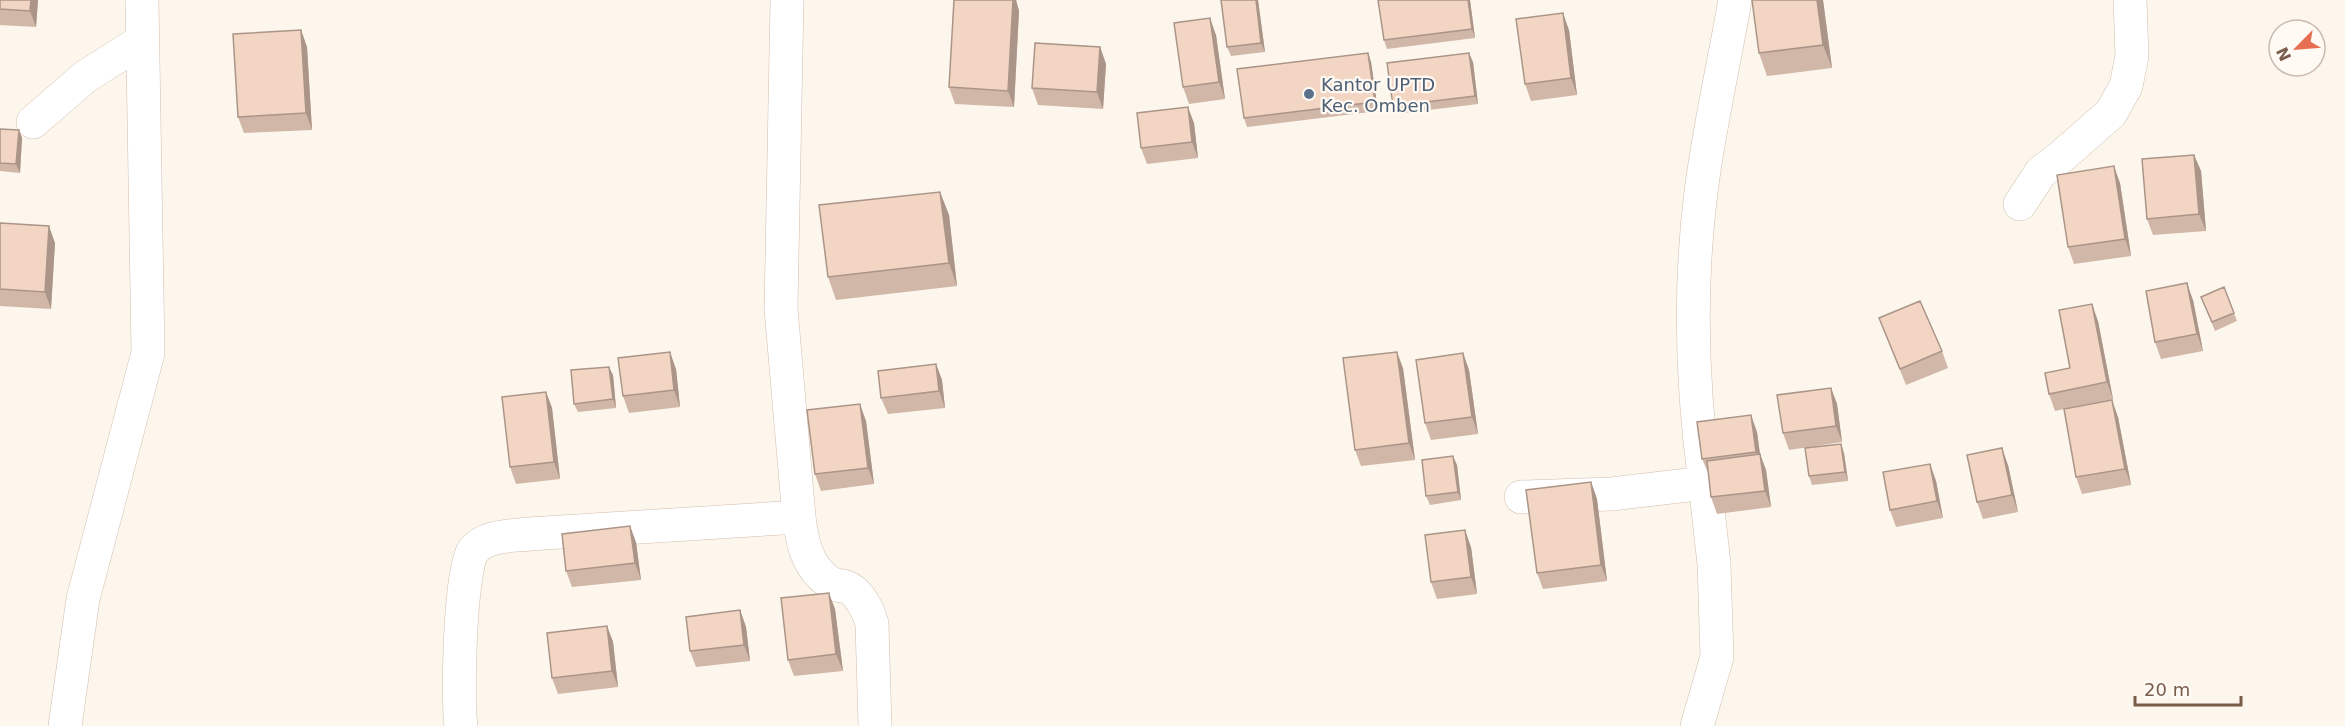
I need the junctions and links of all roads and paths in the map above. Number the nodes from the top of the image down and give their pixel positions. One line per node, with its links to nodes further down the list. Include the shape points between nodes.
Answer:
1 (142, 0): 5 (street)
2 (787, 0): 10 (street, via 781,309)
3 (1735, 0): 8 (street, via 1701,192 1694,284 1697,397)
4 (2130, 0): 7 (street, via 2132,56 2126,87 2111,113 2041,171)
5 (143, 39): 6 (street, via 85,77); 11 (street, via 148,353 83,599)
6 (33, 122)
7 (2020, 204)
8 (1705, 483): 9 (street, via 1612,494); 14 (street, via 1714,564 1717,657)
9 (1521, 497)
10 (799, 517): 12 (street, via 529,534 493,538 480,545 468,563 462,607); 13 (street, via 802,543 813,566 829,583 849,587 869,611)
11 (65, 726)
12 (460, 726)
13 (875, 726)
14 (1697, 726)

